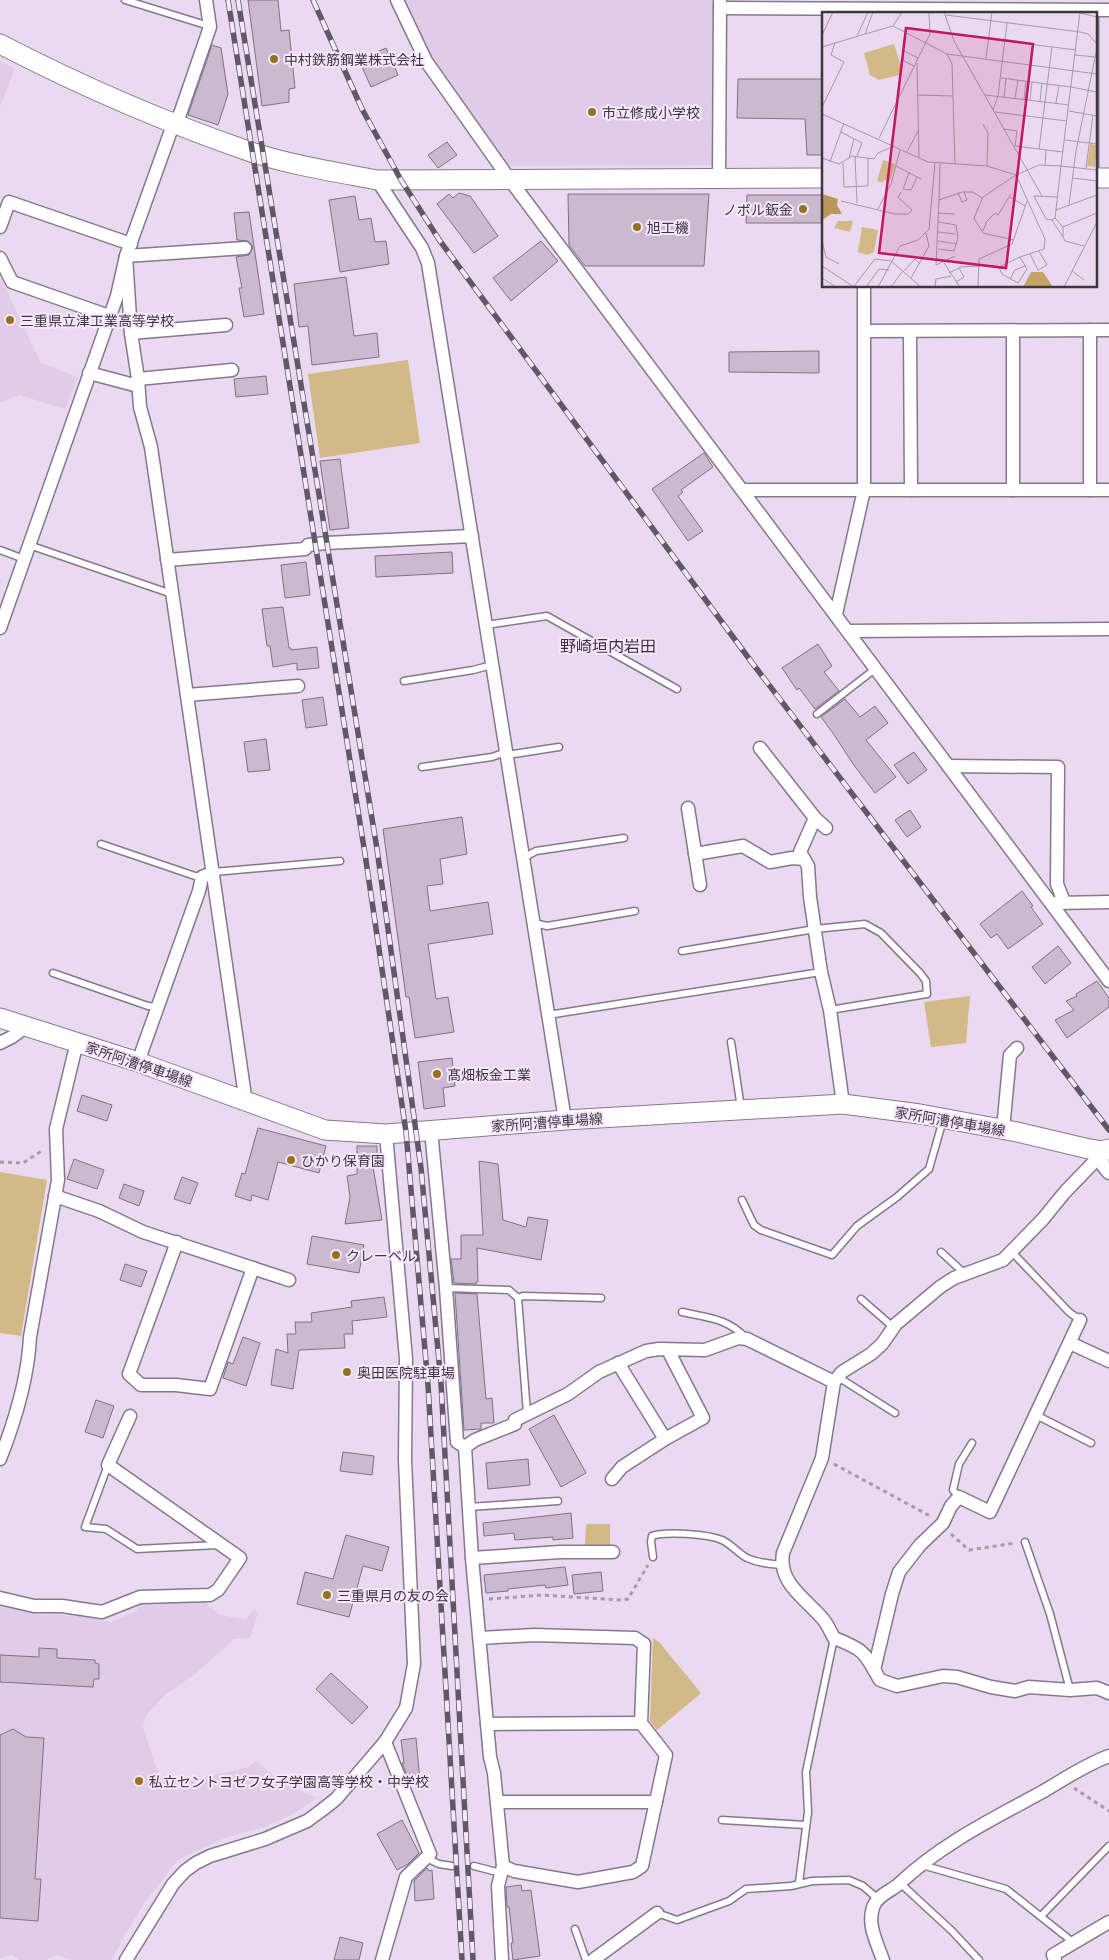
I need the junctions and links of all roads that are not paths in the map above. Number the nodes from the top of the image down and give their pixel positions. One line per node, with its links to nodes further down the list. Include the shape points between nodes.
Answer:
1 (125, 0): 10 (lane)
2 (206, 0): 10 (street)
3 (396, 0): 17 (street, via 426,61)
4 (720, 4): 6 (street); 18 (street)
5 (1007, 5): 6 (street); 8 (street)
6 (864, 8)
7 (1109, 10): 9 (street)
8 (1075, 12)
9 (1096, 14)
10 (210, 26): 12 (street, via 180,114)
11 (0, 44): 12 (main road, via 105,96)
12 (174, 122): 16 (main road, via 252,152); 21 (street)
13 (822, 178): 18 (main road)
14 (1096, 178): 15 (main road)
15 (1109, 178)
16 (377, 180): 17 (main road); 41 (street, via 422,248 428,263)
17 (510, 180): 18 (main road); 35 (street)
18 (719, 180)
19 (0, 227): 21 (street, via 9,202)
20 (245, 248): 21 (street)
21 (129, 250): 24 (street); 31 (street)
22 (0, 258): 24 (street, via 12,282)
23 (864, 288): 29 (street)
24 (109, 316): 33 (street)
25 (226, 325): 31 (street)
26 (1013, 330): 27 (street); 30 (street); 38 (street)
27 (1090, 330): 28 (street); 39 (street)
28 (1109, 330)
29 (865, 331): 30 (street); 36 (street)
30 (910, 331): 37 (street)
31 (131, 333): 34 (street)
32 (232, 370): 34 (street)
33 (89, 373): 34 (street); 42 (street)
34 (138, 383): 45 (street)
35 (744, 490): 36 (street); 47 (street)
36 (864, 490): 37 (street); 47 (street)
37 (911, 490): 38 (street)
38 (1013, 490): 39 (street)
39 (1090, 490): 40 (street)
40 (1109, 490)
41 (472, 536): 45 (street, via 326,543 305,548); 48 (street)
42 (30, 545): 44 (street); 46 (lane)
43 (0, 550): 44 (lane)
44 (24, 559): 49 (street)
45 (167, 560): 46 (street)
46 (172, 594): 57 (street)
47 (836, 614): 51 (street)
48 (486, 625): 52 (street); 56 (lane, via 547,616)
49 (0, 628)
50 (1109, 629): 51 (street)
51 (848, 631): 53 (street)
52 (492, 665): 54 (lane); 61 (street)
53 (875, 668): 58 (lane); 62 (street)
54 (404, 681)
55 (298, 686): 57 (street)
56 (677, 689)
57 (187, 695): 73 (street)
58 (817, 714)
59 (559, 747): 61 (lane)
60 (760, 748): 65 (street)
61 (507, 753): 63 (lane); 70 (street)
62 (948, 766): 75 (street); 75 (street, via 1058,767)
63 (422, 768)
64 (688, 808): 69 (street)
65 (815, 818): 66 (street); 71 (street, via 800,852)
66 (826, 828)
67 (624, 838): 70 (lane, via 536,851)
68 (100, 844): 73 (lane, via 195,876)
69 (695, 854): 71 (street, via 743,846 770,862); 74 (street)
70 (523, 858): 78 (street)
71 (804, 859): 79 (street, via 808,866)
72 (340, 861): 73 (lane)
73 (208, 874): 84 (street); 94 (street)
74 (700, 885)
75 (1057, 902): 76 (street); 83 (street)
76 (1109, 902)
77 (635, 911): 78 (lane, via 547,926)
78 (534, 924): 86 (street)
79 (815, 930): 80 (lane); 81 (street); 85 (lane, via 865,924 881,933 926,981 927,994)
80 (682, 951)
81 (821, 972): 85 (street); 86 (lane)
82 (52, 973): 84 (lane)
83 (1109, 981)
84 (158, 1008): 93 (street)
85 (830, 1010): 95 (street)
86 (548, 1015): 98 (street)
87 (0, 1018): 88 (main road, 家所阿漕停車場線)
88 (27, 1026): 89 (main road, 家所阿漕停車場線); 91 (street)
89 (77, 1042): 93 (main road, 家所阿漕停車場線); 104 (street, via 56,1129 58,1180)
90 (731, 1042): 96 (lane)
91 (0, 1043)
92 (1017, 1048): 99 (street, via 1010,1055)
93 (138, 1062): 94 (main road, 家所阿漕停車場線)
94 (246, 1103): 101 (main road, 家所阿漕停車場線, via 325,1130)
95 (843, 1104): 96 (main road, 家所阿漕停車場線); 97 (main road, 家所阿漕停車場線)
96 (742, 1110): 98 (main road, 家所阿漕停車場線)
97 (944, 1118): 99 (main road, 家所阿漕停車場線); 105 (lane, via 929,1168 897,1197 857,1226 832,1255 761,1230 754,1225)
98 (564, 1120): 100 (main road, 家所阿漕停車場線)
99 (1003, 1129): 102 (main road, 家所阿漕停車場線)
100 (431, 1130): 101 (main road, 家所阿漕停車場線); 112 (street)
101 (386, 1134): 153 (street, via 406,1359 405,1460 414,1664 406,1708)
102 (1106, 1150): 103 (street, via 1103,1166); 107 (street)
103 (1109, 1173)
104 (55, 1196): 106 (street, via 99,1210 143,1232); 133 (street, via 29,1358)
105 (742, 1200)
106 (177, 1242): 109 (street); 109 (street, via 129,1374 140,1385 210,1389)
107 (1011, 1251): 110 (street, via 1003,1260); 117 (lane)
108 (941, 1252): 110 (lane)
109 (253, 1268): 111 (street)
110 (965, 1274): 118 (street, via 940,1287)
111 (289, 1280)
112 (446, 1288): 113 (lane, via 509,1290); 132 (street, via 457,1442)
113 (518, 1298): 114 (lane); 125 (lane)
114 (601, 1298)
115 (861, 1299): 118 (lane)
116 (682, 1312): 119 (lane, via 723,1321)
117 (1080, 1320): 120 (street)
118 (893, 1328): 124 (street, via 882,1344)
119 (747, 1339): 121 (street, via 738,1338 704,1350); 124 (street)
120 (1070, 1343): 122 (street); 127 (street)
121 (668, 1350): 123 (street, via 646,1351); 129 (street, via 703,1418)
122 (1109, 1361)
123 (618, 1363): 125 (street, via 598,1372 568,1394); 129 (street)
124 (836, 1379): 126 (lane); 144 (street, via 822,1458 783,1553)
125 (527, 1413): 132 (street, via 515,1420 515,1424)
126 (895, 1413)
127 (1034, 1414): 130 (lane); 136 (street, via 990,1512)
128 (130, 1416): 134 (street)
129 (665, 1439): 135 (street, via 622,1467)
130 (1091, 1442)
131 (972, 1443): 136 (lane, via 959,1464 953,1490)
132 (464, 1447): 138 (street)
133 (0, 1459)
134 (108, 1465): 140 (street); 140 (lane, via 84,1527 106,1529 137,1549)
135 (612, 1479)
136 (959, 1497): 148 (street, via 942,1524 899,1572)
137 (558, 1501): 138 (lane)
138 (469, 1507): 143 (street)
139 (1025, 1542): 149 (lane, via 1050,1614)
140 (222, 1545): 145 (street, via 240,1558 218,1590 210,1595 140,1596 102,1612 34,1606)
141 (613, 1552): 143 (street)
142 (653, 1557): 144 (lane, via 652,1536 662,1533 714,1537 746,1557)
143 (472, 1558): 146 (street)
144 (782, 1566): 147 (street, via 788,1582 823,1619)
145 (0, 1598)
146 (480, 1638): 151 (street, via 534,1635 635,1638 644,1644); 152 (street)
147 (834, 1638): 148 (street, via 856,1647 868,1658); 158 (lane, via 806,1772)
148 (874, 1670): 149 (street, via 880,1680 897,1686 943,1676 1015,1691 1029,1687)
149 (1070, 1690): 150 (street, via 1097,1688)
150 (1109, 1693)
151 (641, 1723): 152 (street); 156 (street, via 666,1756)
152 (487, 1724): 155 (street)
153 (385, 1742): 160 (street, via 430,1854); 173 (street, via 336,1799 307,1821 210,1856 185,1871 173,1884)
154 (1109, 1756): 161 (street, via 949,1844)
155 (497, 1802): 156 (street); 164 (street)
156 (656, 1802): 164 (street, via 642,1866 633,1872 578,1882)
157 (722, 1820): 158 (lane)
158 (806, 1825): 165 (lane)
159 (1109, 1846): 169 (lane)
160 (426, 1858): 162 (lane); 174 (street, via 406,1877)
161 (920, 1864): 166 (street); 169 (lane, via 1006,1889)
162 (452, 1866)
163 (474, 1866): 164 (lane)
164 (502, 1870): 175 (street, via 498,1886)
165 (799, 1883): 167 (lane, via 849,1880 863,1886); 168 (lane, via 746,1889 729,1902 677,1920)
166 (900, 1883): 167 (street); 179 (lane)
167 (878, 1899): 178 (street, via 873,1906 871,1921)
168 (658, 1913): 177 (street)
169 (1041, 1916): 172 (lane)
170 (1109, 1922): 172 (street)
171 (576, 1929): 176 (lane)
172 (1074, 1943): 180 (street, via 1053,1955)
173 (126, 1960)
174 (382, 1960)
175 (502, 1960)
176 (586, 1960)
177 (593, 1960)
178 (883, 1960)
179 (979, 1960)
180 (1056, 1960)

